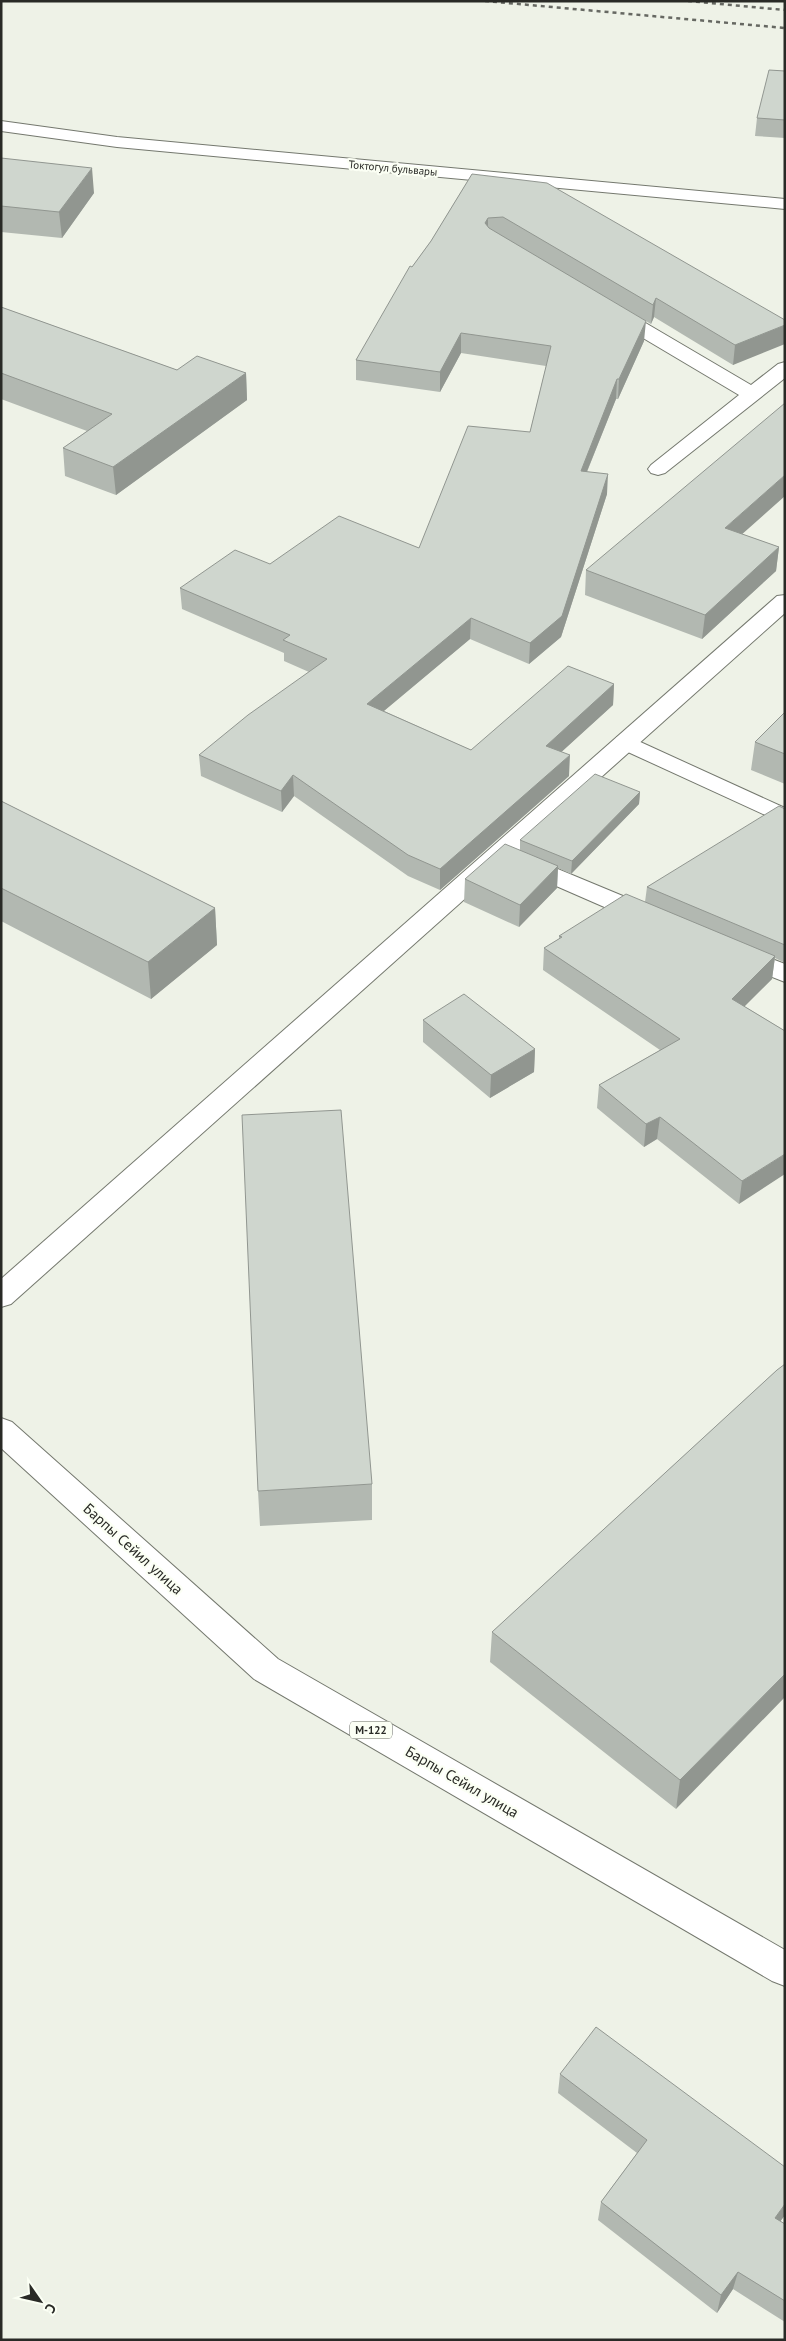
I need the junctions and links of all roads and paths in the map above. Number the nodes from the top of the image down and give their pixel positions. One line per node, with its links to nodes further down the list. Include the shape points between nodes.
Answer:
1 (1, 126): 2 (street, Токтогул бульвары, via 117,142)
2 (738, 201): 3 (street, Токтогул бульвары); 4 (street)
3 (785, 204)
4 (785, 215)
5 (597, 303): 7 (street)
6 (785, 368): 7 (street)
7 (752, 394): 8 (street)
8 (658, 469)
9 (785, 601): 10 (street)
10 (625, 742): 11 (street); 12 (street)
11 (785, 817)
12 (500, 854): 13 (street); 16 (street)
13 (675, 927)
14 (720, 947): 15 (street)
15 (785, 974)
16 (1, 1296)
17 (1, 1430): 18 (street, Барпы Сейил улица / М-122, via 266,1669)
18 (785, 1969)

